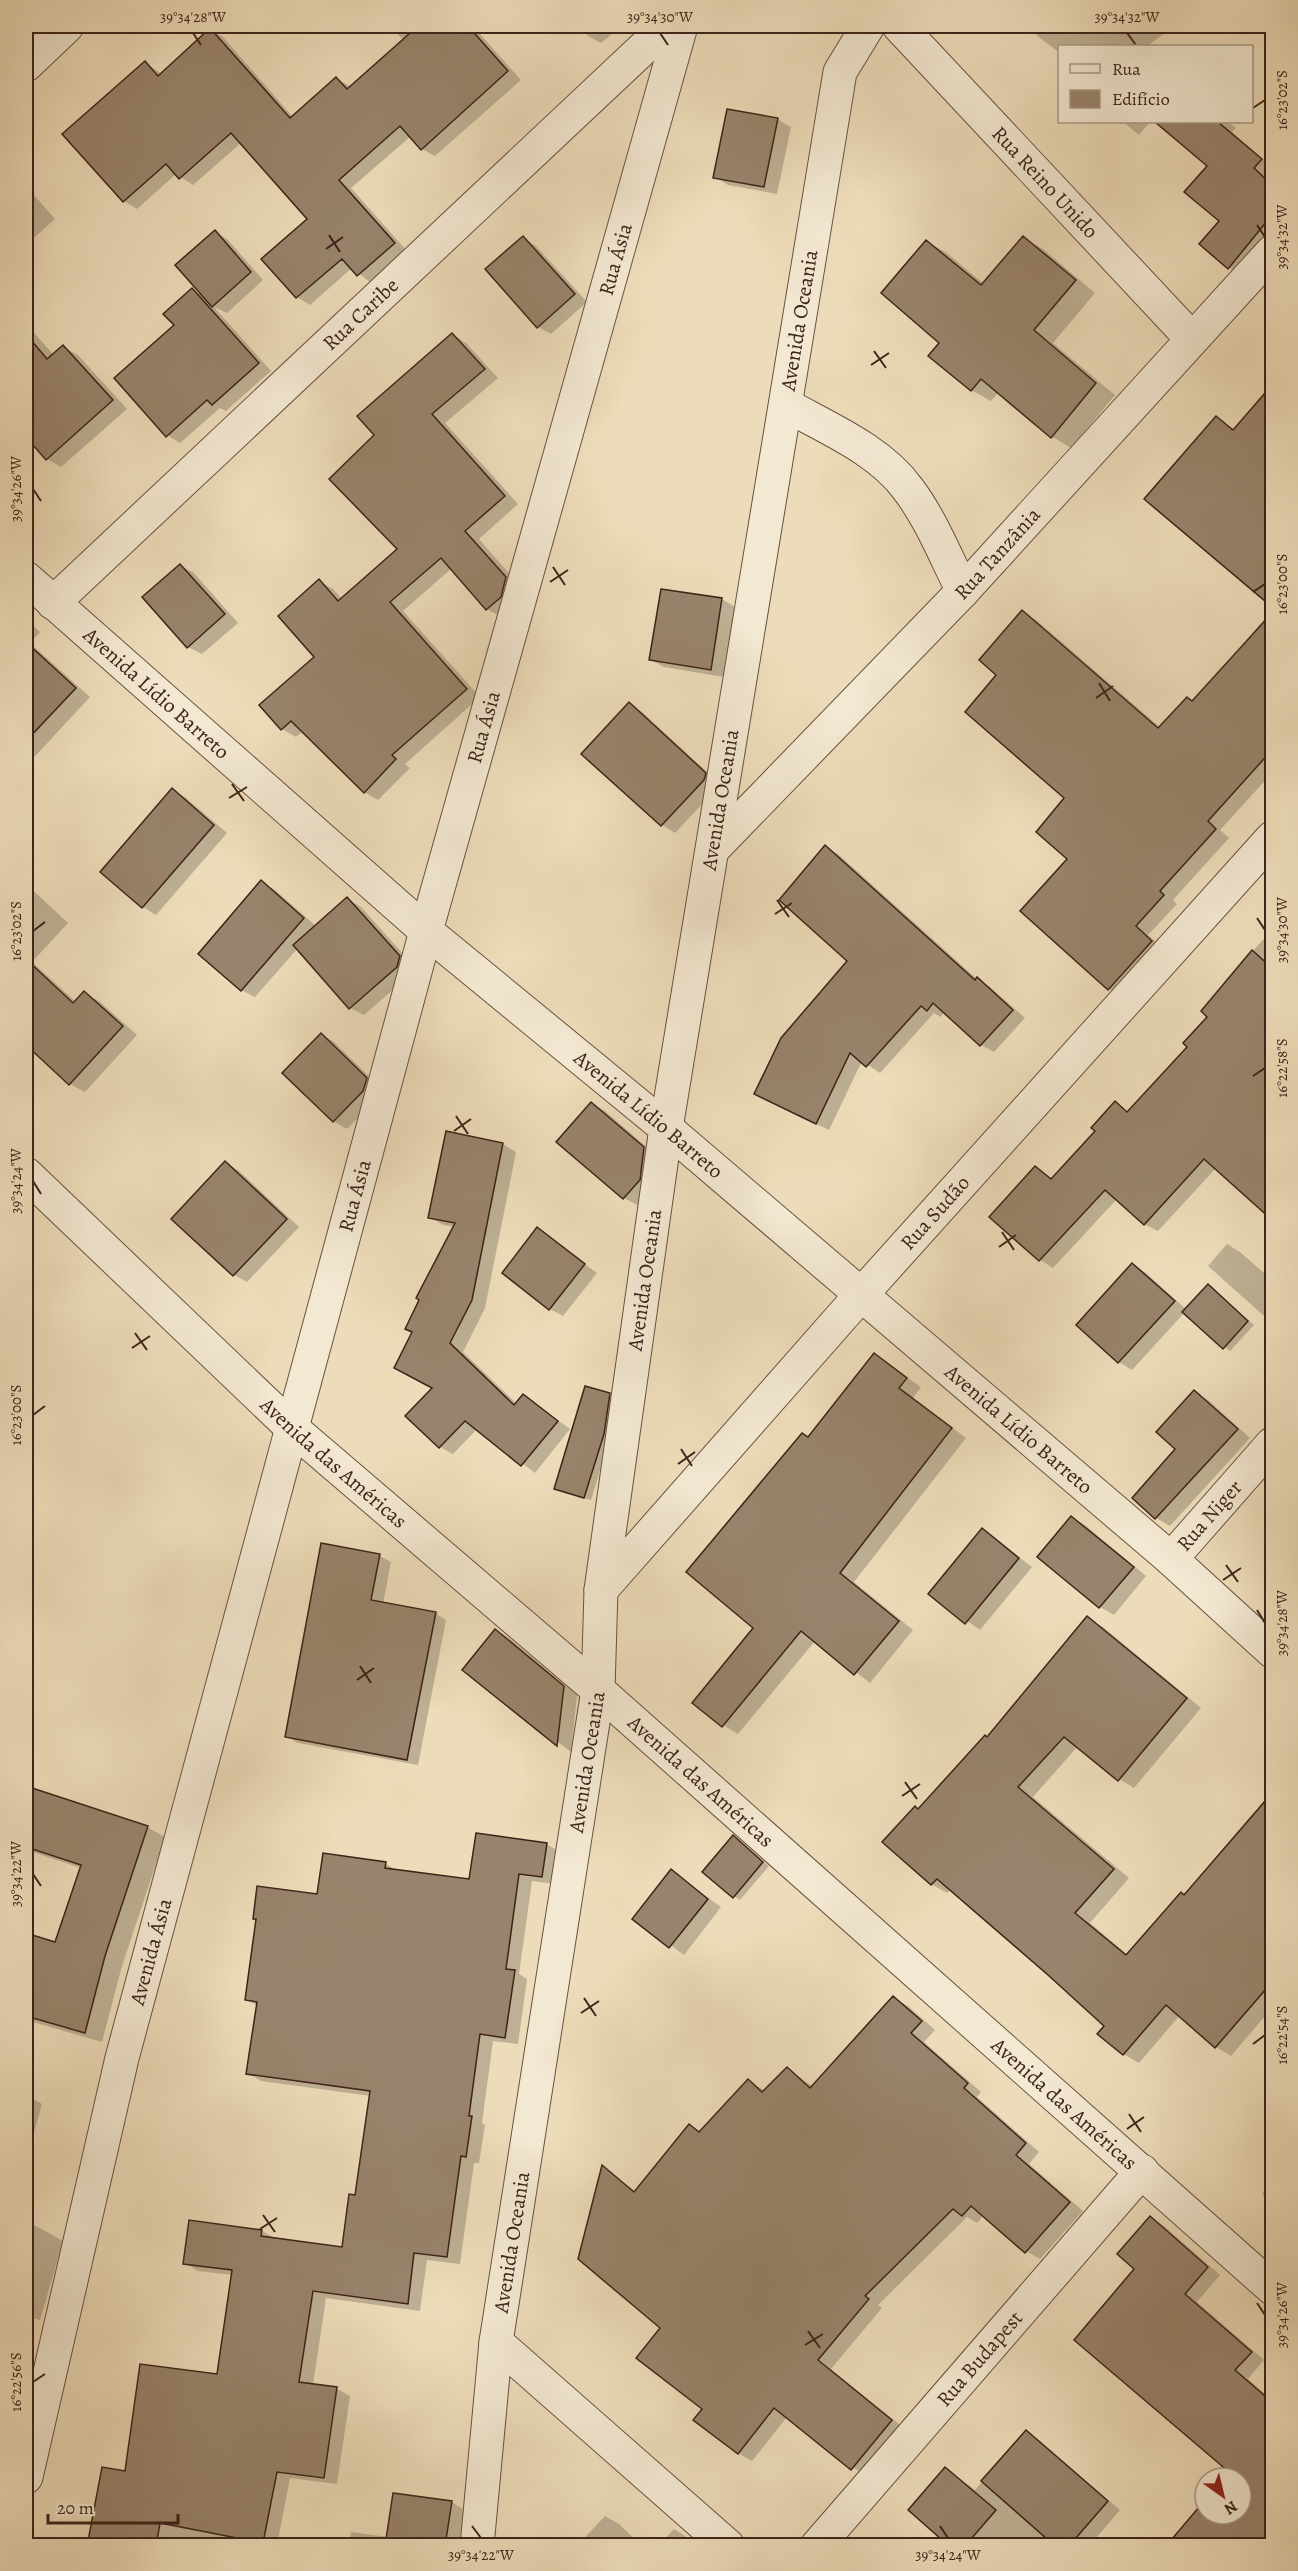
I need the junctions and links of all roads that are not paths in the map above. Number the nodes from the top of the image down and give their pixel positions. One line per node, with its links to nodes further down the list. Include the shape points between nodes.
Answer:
1 (67, 26): 6 (street)
2 (667, 26): 12 (street, Rua Caribe)
3 (681, 26): 15 (street, Rua Ásia)
4 (868, 26): 9 (street, Avenida Oceania, via 840,72)
5 (899, 26): 8 (street, Rua Reino Unido)
6 (26, 65)
7 (1272, 252): 8 (street, Rua Tanzânia)
8 (1192, 339): 11 (street, Rua Tanzânia)
9 (786, 405): 11 (street, via 836,432 892,470 909,489); 14 (street, Avenida Oceania)
10 (26, 578): 12 (street, Avenida Lídio Barreto)
11 (963, 591): 14 (street, Rua Tanzânia)
12 (53, 603): 15 (street, Avenida Lídio Barreto)
13 (1272, 838): 18 (street, Rua Sudão)
14 (713, 849): 16 (street, Avenida Oceania)
15 (426, 931): 16 (street, Avenida Lídio Barreto); 19 (street, Rua Ásia)
16 (666, 1128): 18 (street, Avenida Lídio Barreto); 22 (street, Avenida Oceania)
17 (26, 1174): 19 (street, Avenida das Américas)
18 (860, 1296): 21 (street, Avenida Lídio Barreto); 22 (street, Rua Sudão)
19 (293, 1429): 24 (street, Avenida das Américas); 28 (street, Avenida Ásia, via 122,2058)
20 (1272, 1444): 21 (street, Rua Niger)
21 (1171, 1560): 23 (street, Avenida Lídio Barreto)
22 (601, 1590): 24 (street, Avenida Oceania)
23 (1272, 1651)
24 (598, 1690): 25 (street, Avenida das Américas); 27 (street, Avenida Oceania)
25 (1142, 2171): 26 (street, Avenida das Américas); 31 (street, Rua Budapest)
26 (1272, 2288)
27 (495, 2343): 29 (street, Avenida Oceania); 30 (street)
28 (26, 2477)
29 (477, 2546)
30 (728, 2546)
31 (817, 2546)

